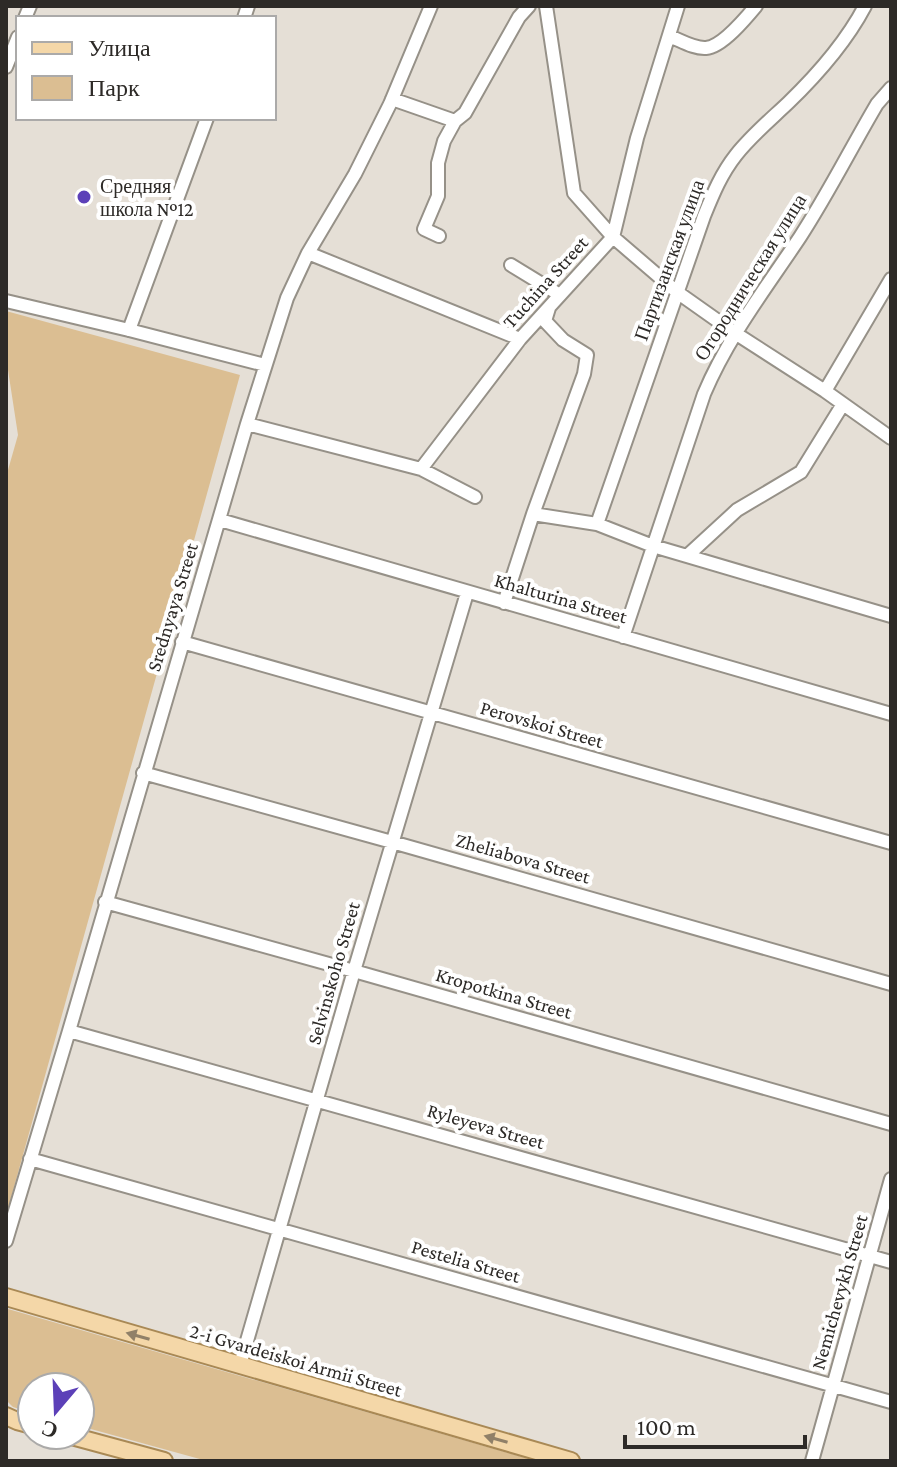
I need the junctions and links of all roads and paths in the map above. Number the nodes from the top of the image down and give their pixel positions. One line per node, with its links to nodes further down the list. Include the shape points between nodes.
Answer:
1 (431, 6): 11 (street, Srednyaya Street)
2 (529, 6): 13 (street, via 465,113)
3 (546, 6): 15 (street, via 574,193)
4 (678, 6): 7 (street, Tuchina Street)
5 (756, 6): 7 (street, via 708,48)
6 (865, 6): 19 (street, Партизанская улица, via 831,57 754,134 718,182)
7 (669, 36): 15 (street, Tuchina Street)
8 (16, 42): 9 (street)
9 (6, 67)
10 (891, 88): 26 (street, Огородническая улица)
11 (392, 99): 13 (street); 16 (street, Srednyaya Street)
12 (206, 120): 25 (street)
13 (455, 121): 14 (street, via 444,141 438,196 424,229)
14 (439, 236)
15 (613, 237): 19 (street); 20 (street, Tuchina Street)
16 (308, 253): 27 (street); 28 (street, Srednyaya Street)
17 (511, 265): 20 (street)
18 (891, 279): 22 (street)
19 (677, 292): 26 (street); 40 (street, Партизанская улица)
20 (560, 295): 23 (street, Tuchina Street)
21 (6, 301): 25 (street)
22 (878, 303): 24 (street); 32 (street)
23 (549, 308): 27 (street, Tuchina Street); 38 (street, via 545,321 587,355)
24 (891, 312)
25 (129, 330): 29 (street)
26 (735, 333): 32 (street); 41 (street, Огородническая улица, via 704,394)
27 (520, 339): 36 (street, Tuchina Street)
28 (270, 350): 29 (street); 30 (street, Srednyaya Street)
29 (240, 359): 30 (street); 31 (street, via 254,370)
30 (265, 365): 31 (street, Srednyaya Street)
31 (258, 385): 34 (street, Srednyaya Street)
32 (825, 391): 33 (street)
33 (843, 404): 35 (street); 42 (street, via 801,472 737,510)
34 (247, 424): 36 (street); 39 (street, Srednyaya Street)
35 (891, 438)
36 (421, 469): 37 (street)
37 (475, 497)
38 (533, 514): 40 (street); 44 (street)
39 (220, 520): 43 (street, Khalturina Street); 47 (street, Srednyaya Street)
40 (597, 524): 41 (street)
41 (653, 546): 42 (street); 46 (street, Огородническая улица)
42 (687, 556): 45 (street)
43 (467, 593): 44 (street, Khalturina Street); 48 (street, Selvinskoho Street)
44 (504, 603): 46 (street, Khalturina Street)
45 (891, 616)
46 (623, 637): 49 (street, Khalturina Street)
47 (182, 642): 48 (street, Perovskoi Street); 50 (street, Srednyaya Street)
48 (432, 713): 51 (street, Selvinskoho Street); 52 (street, Perovskoi Street)
49 (891, 714)
50 (143, 773): 51 (street, Zheliabova Street); 53 (street, Srednyaya Street)
51 (392, 842): 54 (street, Selvinskoho Street); 55 (street, Zheliabova Street)
52 (891, 843)
53 (105, 902): 54 (street, Kropotkina Street); 56 (street, Srednyaya Street)
54 (354, 971): 57 (street, Selvinskoho Street); 58 (street, Kropotkina Street)
55 (891, 984)
56 (69, 1031): 57 (street, Ryleyeva Street); 59 (street, Srednyaya Street)
57 (317, 1100): 61 (street, Selvinskoho Street); 63 (street, Ryleyeva Street)
58 (891, 1124)
59 (30, 1159): 61 (street, Pestelia Street); 62 (street, Srednyaya Street)
60 (891, 1179): 63 (street, Nemichevykh Street)
61 (279, 1229): 66 (street, Selvinskoho Street); 67 (street, Pestelia Street)
62 (6, 1241)
63 (871, 1256): 64 (street, Ryleyeva Street); 67 (street, Nemichevykh Street)
64 (891, 1262)
65 (7, 1300): 66 (main road, 2-i Gvardeiskoi Armii Street, one-way to 65)
66 (240, 1365): 71 (main road, 2-i Gvardeiskoi Armii Street, one-way to 66)
67 (833, 1385): 68 (street, Pestelia Street); 72 (street, Nemichevykh Street)
68 (891, 1402)
69 (96, 1443): 70 (main road)
70 (164, 1461)
71 (571, 1461)
72 (812, 1461)

